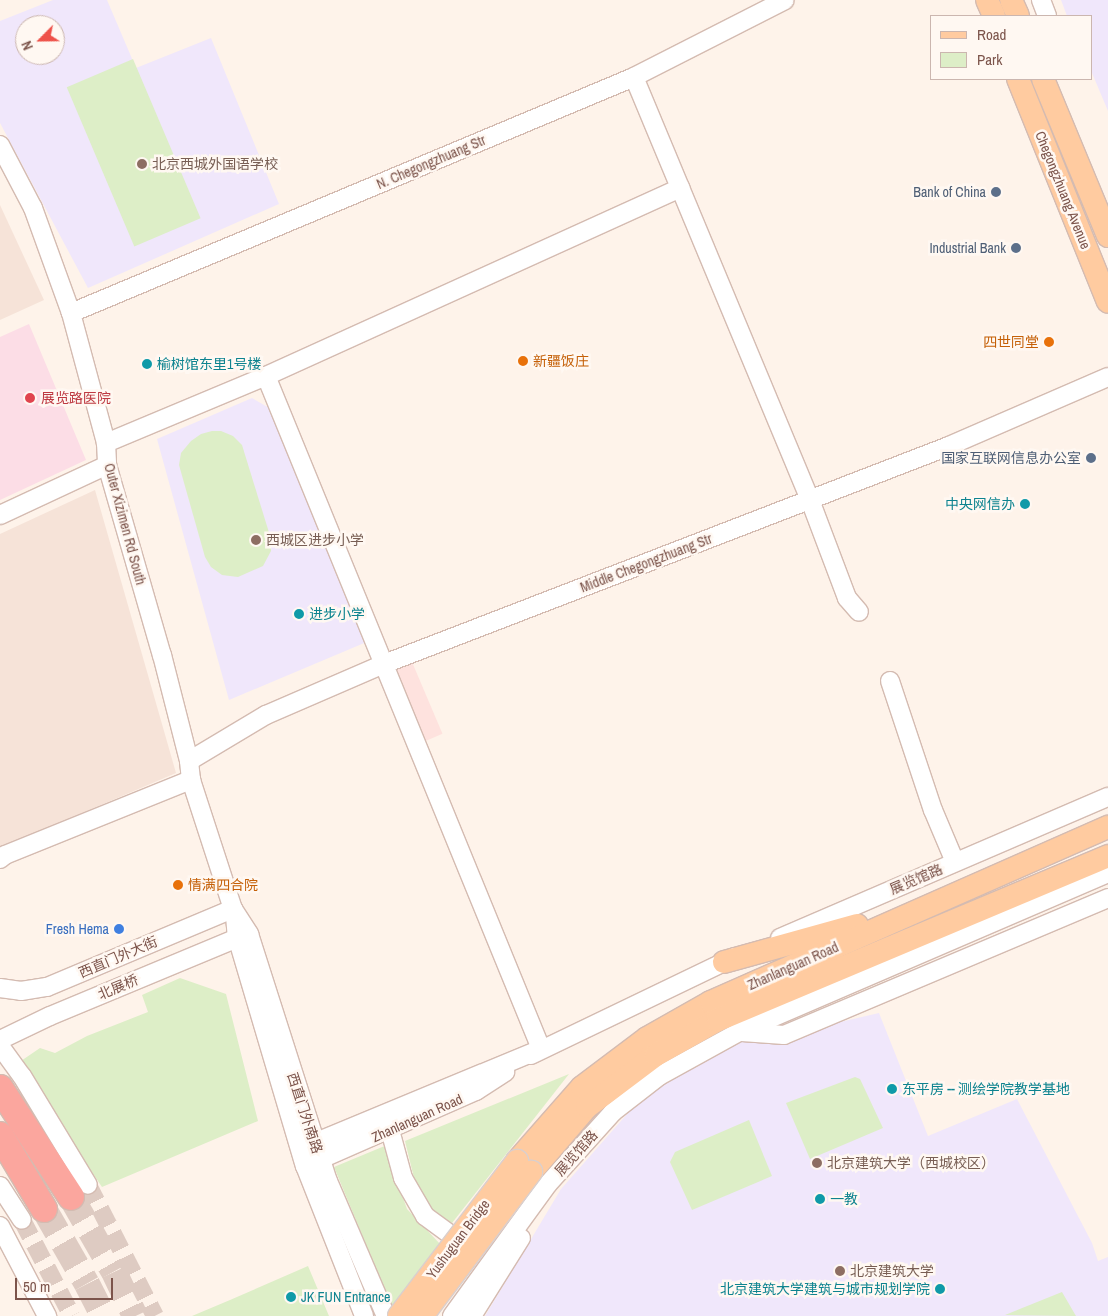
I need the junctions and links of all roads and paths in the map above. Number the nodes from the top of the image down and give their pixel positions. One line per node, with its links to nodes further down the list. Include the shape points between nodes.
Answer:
1 (786, 0): 8 (street, N. Chegongzhuang Str)
2 (987, 0): 5 (main road)
3 (1011, 0): 6 (main road)
4 (1041, 0): 7 (street)
5 (994, 15)
6 (1018, 15)
7 (1047, 15)
8 (634, 77): 12 (street); 15 (street, N. Chegongzhuang Str)
9 (1018, 80): 14 (main road, Chegongzhuang Avenue)
10 (1050, 84): 13 (main road, Chegongzhuang Avenue)
11 (0, 145): 15 (street, Outer Xizimen Rd South, via 33,208)
12 (680, 188): 16 (street); 20 (street)
13 (1108, 236)
14 (1108, 302)
15 (71, 313): 18 (street, Outer Xizimen Rd South)
16 (266, 376): 18 (street); 23 (street)
17 (1108, 378): 20 (street, Middle Chegongzhuang Str, via 949,446)
18 (106, 444): 19 (street, Outer Xizimen Rd South)
19 (107, 465): 21 (street); 25 (street, Outer Xizimen Rd South)
20 (810, 500): 22 (street, via 847,598); 23 (street, Middle Chegongzhuang Str)
21 (0, 516)
22 (859, 612)
23 (384, 664): 25 (street, Middle Chegongzhuang Str, via 266,715); 42 (street)
24 (890, 681): 31 (street, via 930,801)
25 (189, 761): 26 (street, Outer Xizimen Rd South)
26 (191, 780): 30 (street); 35 (street, Outer Xizimen Rd South)
27 (1108, 796): 31 (street, 展览馆路)
28 (1108, 828): 34 (main road, Zhanlanguan Road)
29 (1108, 856): 50 (main road, Zhanlanguan Road, via 718,1020 656,1055 587,1107)
30 (0, 859)
31 (955, 862): 38 (street, 展览馆路)
32 (1108, 873): 36 (street, 展览馆路)
33 (1108, 896): 36 (street); 40 (street, via 784,1035)
34 (952, 897): 38 (main road); 50 (main road, Zhanlanguan Road, via 711,1002 647,1038 582,1087)
35 (233, 908): 37 (street, Outer Xizimen Rd South); 39 (street, 西直门外大街, via 47,987 21,991)
36 (1021, 910): 40 (street, 展览馆路)
37 (243, 935): 41 (street, 北展桥); 46 (street, 西直门外南路); 48 (street, 西直门外南路)
38 (724, 962): 42 (street, Zhanlanguan Road)
39 (0, 988)
40 (739, 1032): 50 (street, 展览馆路, via 666,1071)
41 (1, 1039): 52 (street)
42 (541, 1048): 44 (street, Zhanlanguan Road, via 476,1091); 46 (street)
43 (0, 1088): 52 (highway)
44 (390, 1130): 48 (street, Zhanlanguan Road); 55 (street, via 403,1178 425,1216)
45 (0, 1136): 49 (highway)
46 (314, 1143): 48 (street, 西直门外南路)
47 (0, 1146): 49 (highway)
48 (312, 1163): 57 (street, 西直门外南路); 58 (street, 西直门外南路)
49 (20, 1168): 53 (highway)
50 (532, 1172): 55 (street, 展览馆路); 59 (main road, Yushuguan Bridge, bridge); 60 (main road, Yushuguan Bridge, bridge); 62 (street, via 519,1242)
51 (0, 1186): 53 (street)
52 (80, 1191)
53 (33, 1215)
54 (0, 1226): 56 (street)
55 (490, 1264): 61 (street, 展览馆路)
56 (47, 1316)
57 (364, 1316)
58 (386, 1316)
59 (399, 1316)
60 (422, 1316)
61 (452, 1316)
62 (472, 1316)

